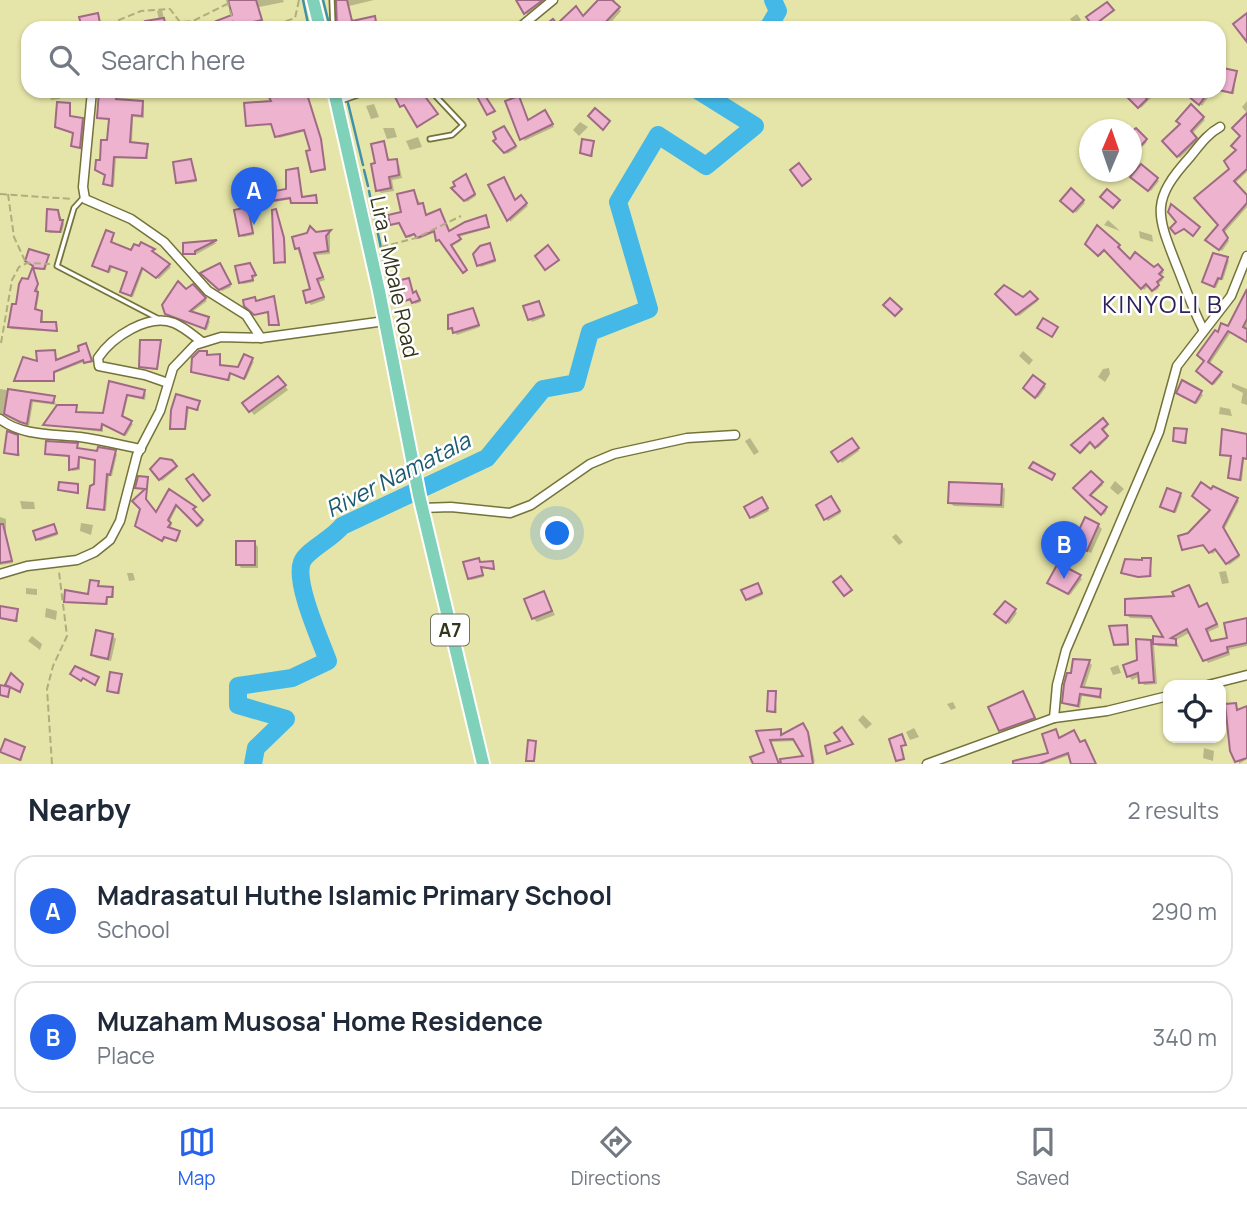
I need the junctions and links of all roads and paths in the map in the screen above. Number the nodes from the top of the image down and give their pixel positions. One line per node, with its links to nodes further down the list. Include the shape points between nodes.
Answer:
1 (299, 0): 10 (path, via 295,18)
2 (313, 0): 11 (main road)
3 (332, 0): 12 (lane)
4 (553, 0): 13 (street)
5 (227, 2): 8 (path); 9 (path)
6 (116, 21): 7 (path, via 141,10 170,9)
7 (179, 21)
8 (192, 21)
9 (233, 21)
10 (286, 21)
11 (318, 21)
12 (333, 21)
13 (528, 21)
14 (91, 98): 21 (street)
15 (335, 98): 23 (main road, Lira - Mbale Road / A7)
16 (437, 98): 18 (lane, via 463,125 452,135)
17 (1220, 127): 29 (street, via 1209,133 1162,195 1167,245)
18 (430, 139)
19 (0, 194): 20 (path)
20 (8, 194): 21 (path, via 47,200); 25 (path, via 14,237)
21 (84, 197): 26 (lane, via 74,208); 30 (street, via 138,223 164,242 208,291 246,315)
22 (461, 216): 23 (path, via 416,238)
23 (369, 249): 28 (main road, Lira - Mbale Road / A7)
24 (1247, 256): 29 (street, via 1231,296)
25 (26, 263): 26 (path); 32 (path, via 12,280)
26 (56, 264): 27 (lane)
27 (161, 320): 31 (street, via 175,323); 33 (street, via 134,329 103,351 97,363)
28 (384, 321): 30 (street); 37 (main road, Lira - Mbale Road / A7)
29 (1203, 329): 43 (street, via 1177,366 1159,432 1066,650)
30 (261, 338): 31 (street, via 241,335)
31 (202, 342): 33 (street, via 179,360)
32 (1, 343)
33 (168, 383): 36 (street)
34 (0, 419): 36 (street, via 10,428 32,433)
35 (735, 435): 37 (street, via 687,438 614,454 510,513)
36 (141, 449): 38 (street, via 110,540 87,556)
37 (420, 501): 45 (main road, A7)
38 (57, 564): 39 (street); 44 (path, via 67,636 47,689)
39 (0, 574)
40 (1247, 675): 41 (street)
41 (1226, 680)
42 (1163, 697): 43 (street)
43 (1054, 718): 46 (street)
44 (52, 764)
45 (483, 764)
46 (927, 764)

